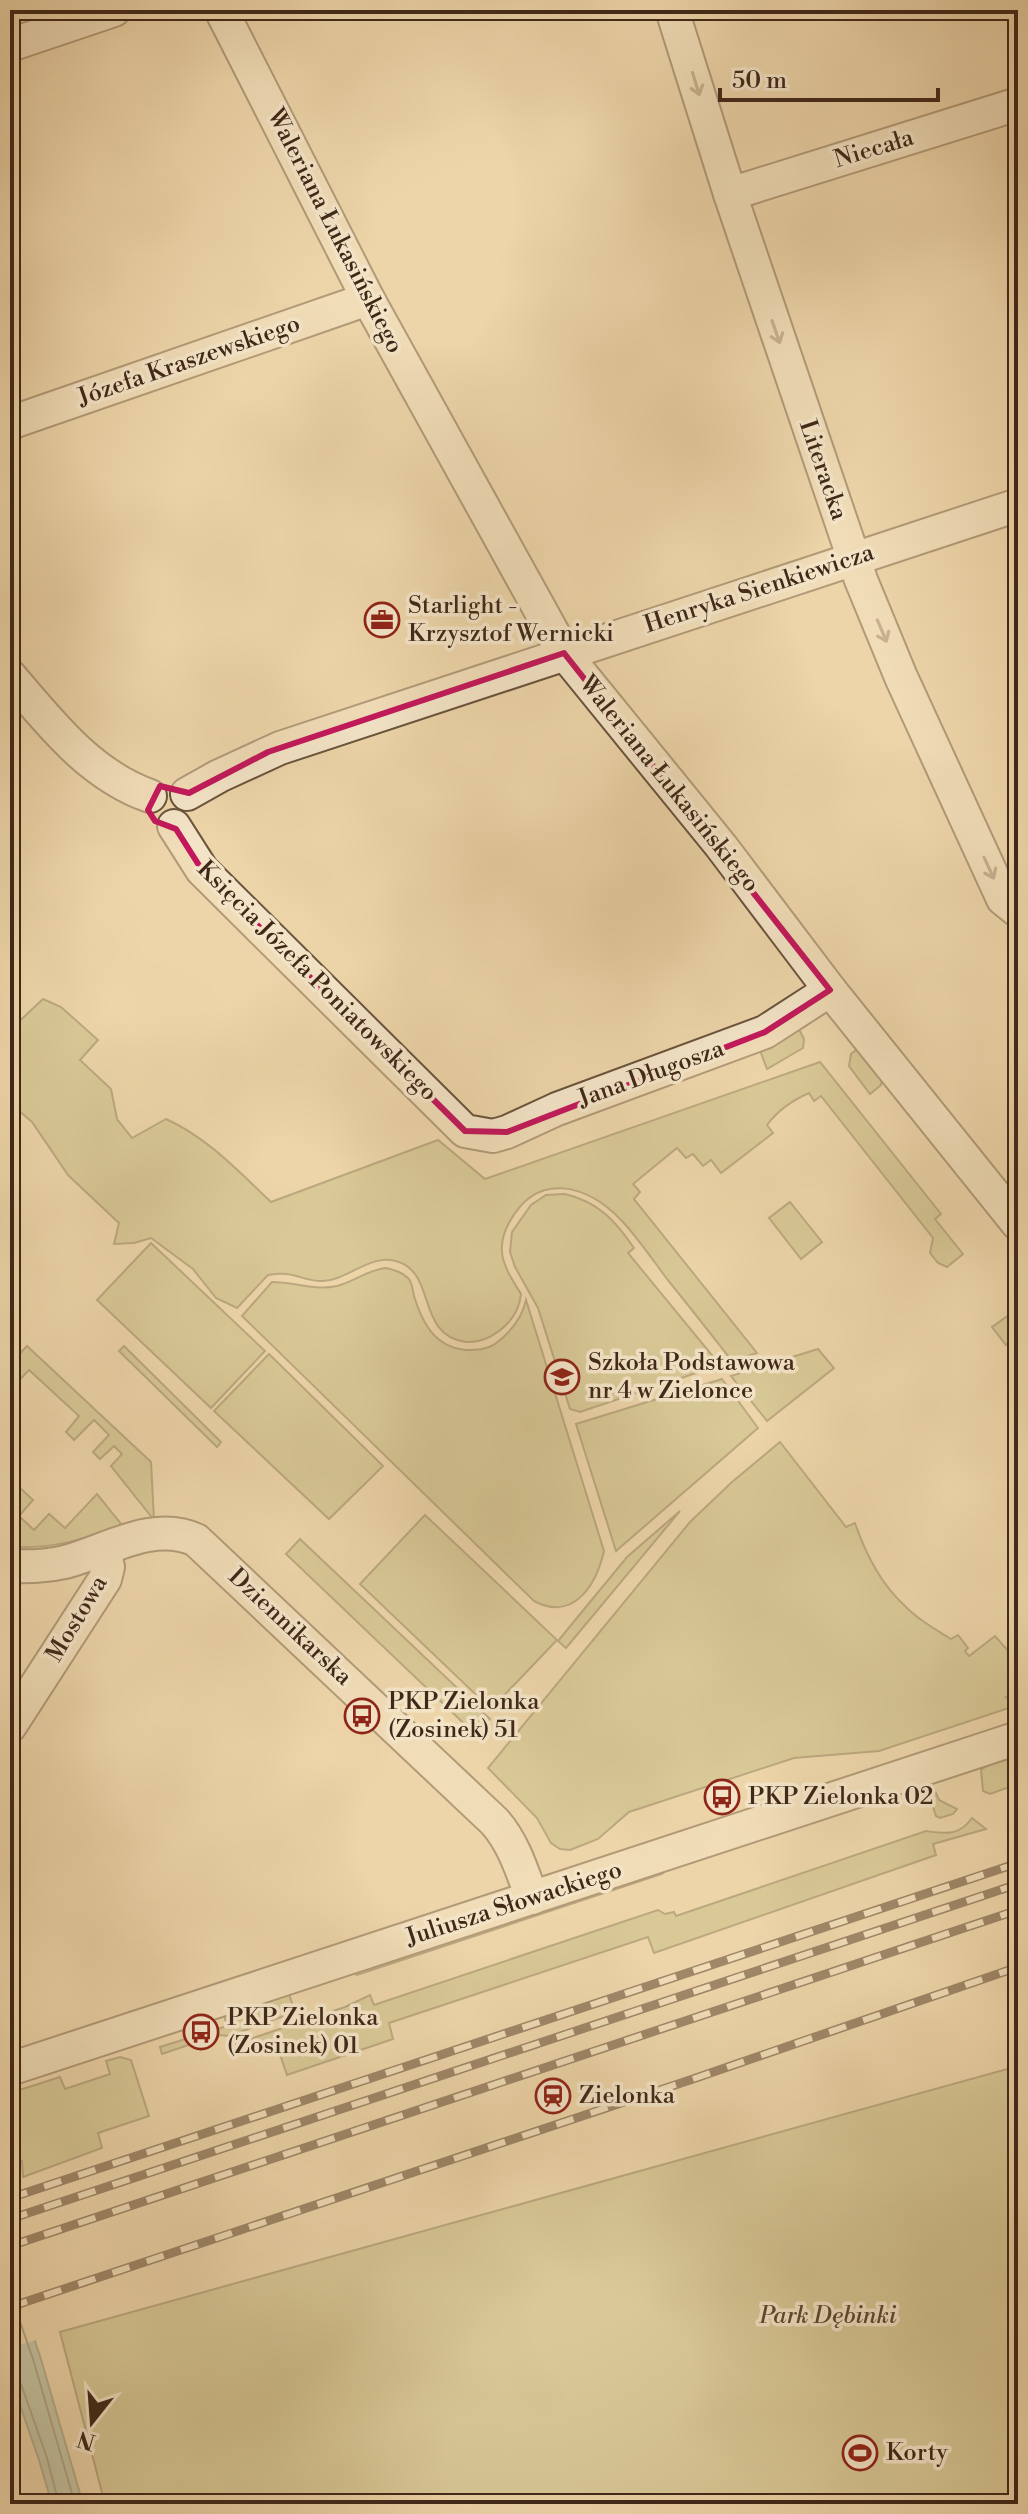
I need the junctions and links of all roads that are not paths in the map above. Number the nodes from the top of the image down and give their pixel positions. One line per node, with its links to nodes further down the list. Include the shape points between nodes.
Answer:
1 (114, 10): 4 (street)
2 (221, 10): 7 (street, Waleriana Łukasińskiego)
3 (672, 10): 6 (street, Literacka, one-way to 6)
4 (10, 45)
5 (1018, 104): 6 (street, Niecała)
6 (730, 194): 10 (street, Literacka, one-way to 10)
7 (368, 299): 8 (street, Józefa Kraszewskiego); 11 (street, Waleriana Łukasińskiego)
8 (10, 423)
9 (1018, 505): 10 (street, Henryka Sienkiewicza)
10 (853, 559): 11 (street, Henryka Sienkiewicza); 16 (street, Literacka, one-way to 16, via 1003,899)
11 (564, 653): 13 (street, Henryka Sienkiewicza, via 268,752); 17 (street, Waleriana Łukasińskiego)
12 (10, 676): 14 (street, via 88,760 111,779)
13 (187, 794): 14 (street, via 167,784); 15 (street, via 189,813)
14 (150, 796): 15 (street, via 150,816 160,825)
15 (174, 826): 18 (street, Księcia Józefa Poniatowskiego, via 202,870)
16 (1018, 911)
17 (830, 990): 18 (street, Jana Długosza, via 765,1032 507,1132 493,1136); 19 (street, Waleriana Łukasińskiego)
18 (465, 1131)
19 (1018, 1224)
20 (104, 1549): 21 (street, Dziennikarska, via 63,1562); 22 (street, Mostowa, via 105,1579); 24 (street, Dziennikarska, via 166,1533 204,1546 495,1822 512,1845)
21 (10, 1566)
22 (10, 1726)
23 (1018, 1738): 24 (street, Juliusza Słowackiego)
24 (532, 1898): 25 (street, Juliusza Słowackiego)
25 (10, 2069)

